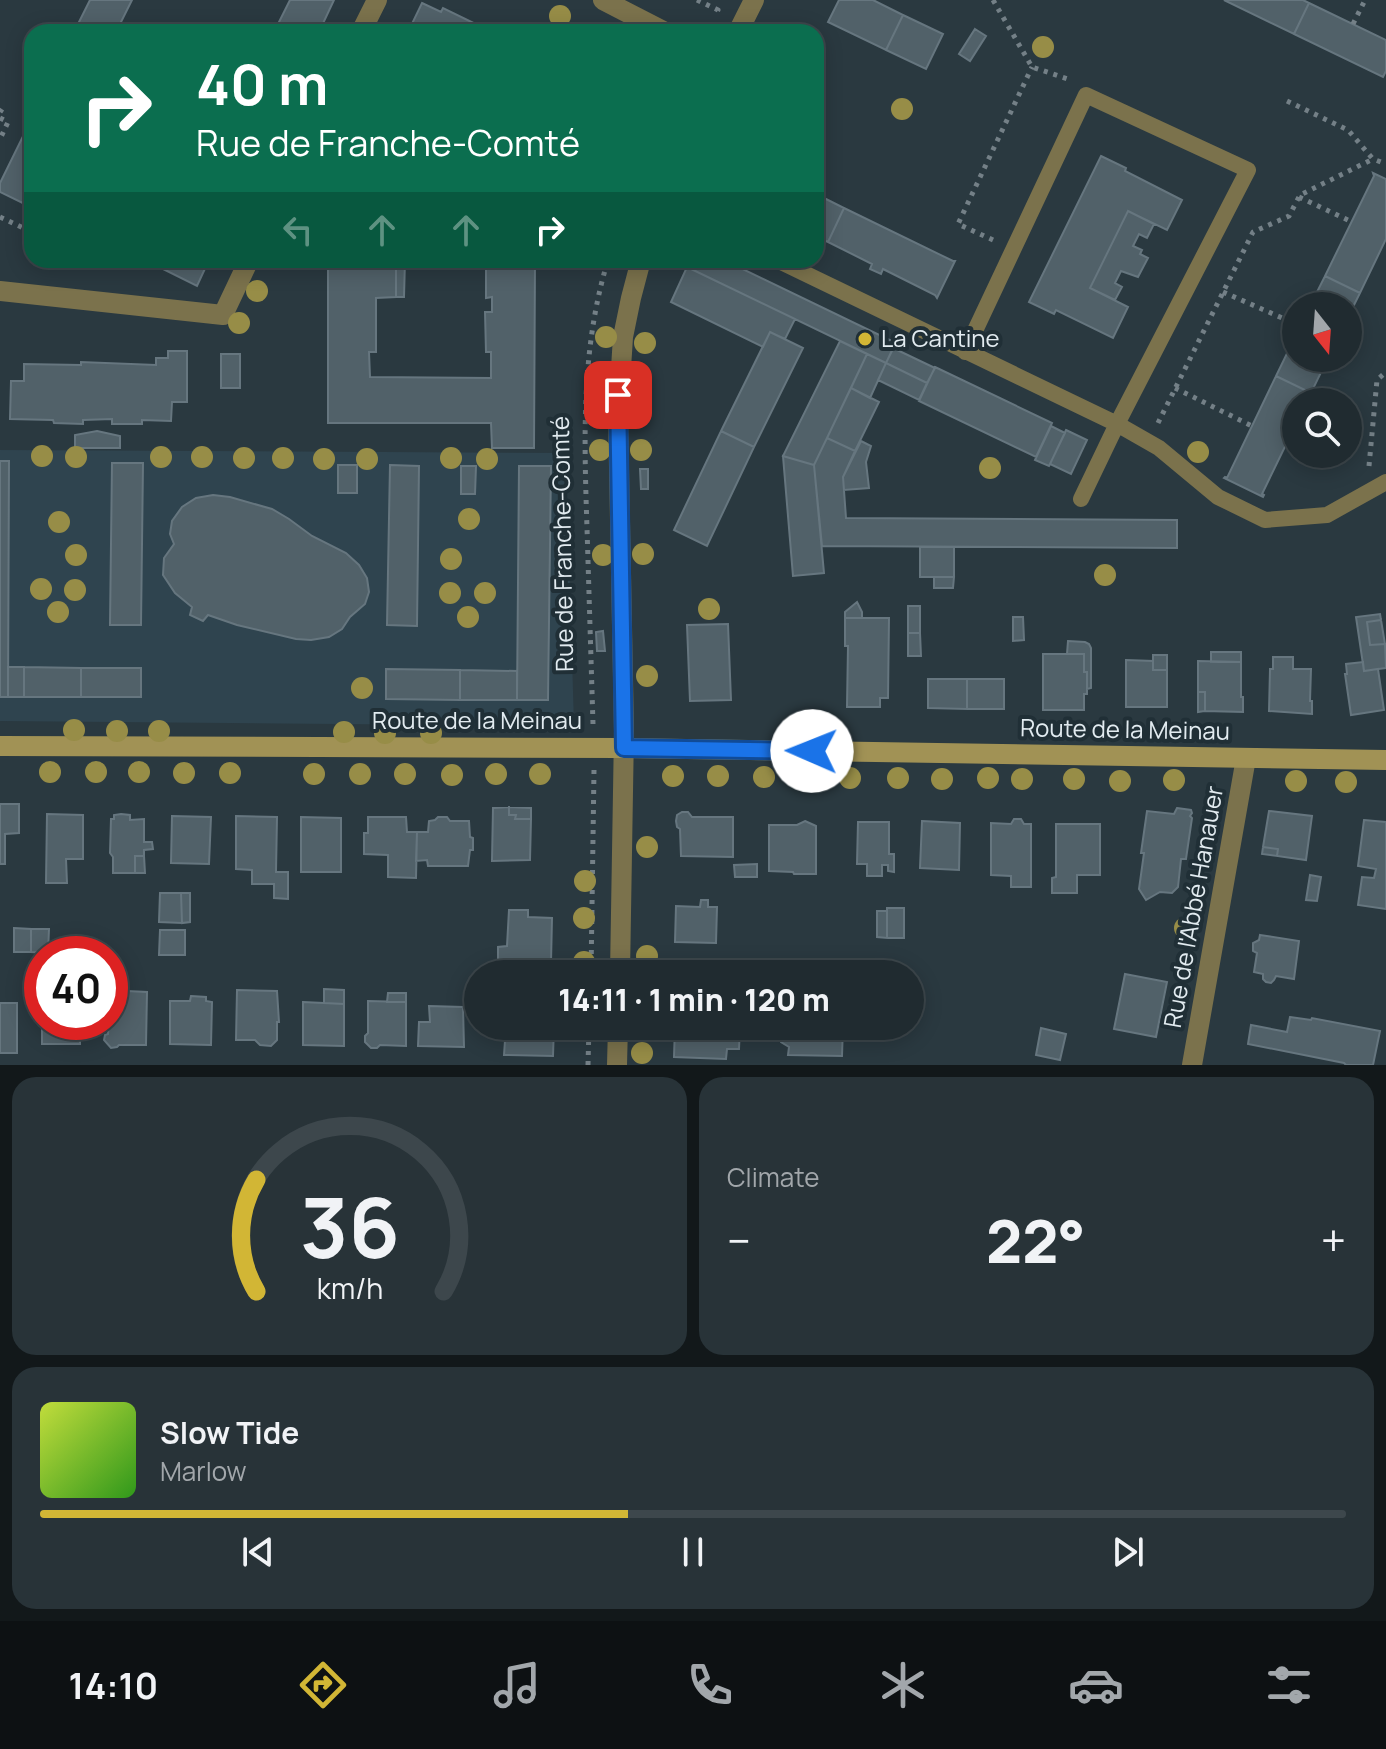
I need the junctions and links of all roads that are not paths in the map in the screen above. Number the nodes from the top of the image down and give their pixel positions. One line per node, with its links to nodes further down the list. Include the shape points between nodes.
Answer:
1 (377, 0): 4 (street)
2 (603, 0): 5 (street)
3 (754, 0): 6 (street)
4 (365, 24)
5 (650, 24)
6 (742, 24)
7 (245, 268): 10 (street, via 223,315)
8 (639, 268): 16 (street, via 623,337 618,402)
9 (793, 268): 11 (lane)
10 (0, 291)
11 (965, 352): 12 (lane); 12 (lane, via 1086,95 1248,170)
12 (1117, 424): 13 (lane, via 1159,448 1218,497 1265,520 1327,515); 14 (lane)
13 (1383, 484)
14 (1081, 499)
15 (0, 746): 16 (street, Route de la Meinau)
16 (624, 748): 17 (street, Route de la Meinau); 19 (street)
17 (1246, 758): 18 (street, Route de la Meinau); 22 (street, Rue de l'Abbé Hanauer)
18 (1386, 760)
19 (620, 960)
20 (618, 1040): 21 (street)
21 (617, 1065)
22 (1192, 1065)

